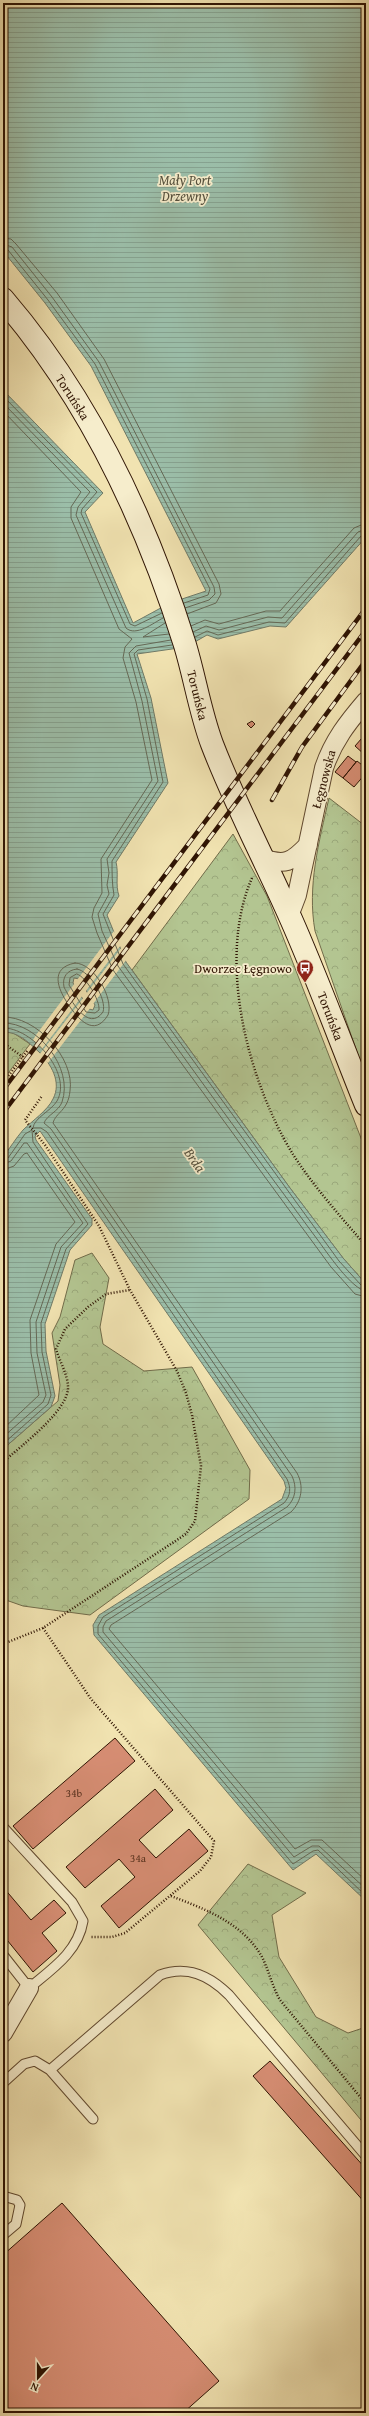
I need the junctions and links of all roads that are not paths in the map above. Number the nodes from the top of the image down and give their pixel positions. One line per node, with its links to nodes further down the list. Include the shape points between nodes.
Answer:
1 (3, 299): 4 (street, Toruńska, via 84,411 126,490 186,647 205,724 232,794)
2 (366, 701): 3 (street, Łęgnowska, via 330,750)
3 (308, 845): 4 (street, via 289,861 275,862); 5 (street, Łęgnowska, via 297,895)
4 (262, 858): 5 (street, Toruńska)
5 (289, 916): 6 (street, Toruńska)
6 (366, 1106)
7 (3, 1828): 9 (lane, via 76,1907 83,1921 78,1936 62,1960)
8 (3, 1955): 9 (lane)
9 (29, 1988): 10 (street)
10 (3, 2033)
11 (50, 2070): 12 (lane, via 35,2061 24,2064); 13 (lane); 14 (lane, via 160,1975 170,1971 192,1971 213,1981 229,1995)
12 (3, 2083)
13 (93, 2119)
14 (366, 2156)
15 (4, 2195): 16 (lane, via 20,2204 20,2214 16,2224)
16 (3, 2235)

